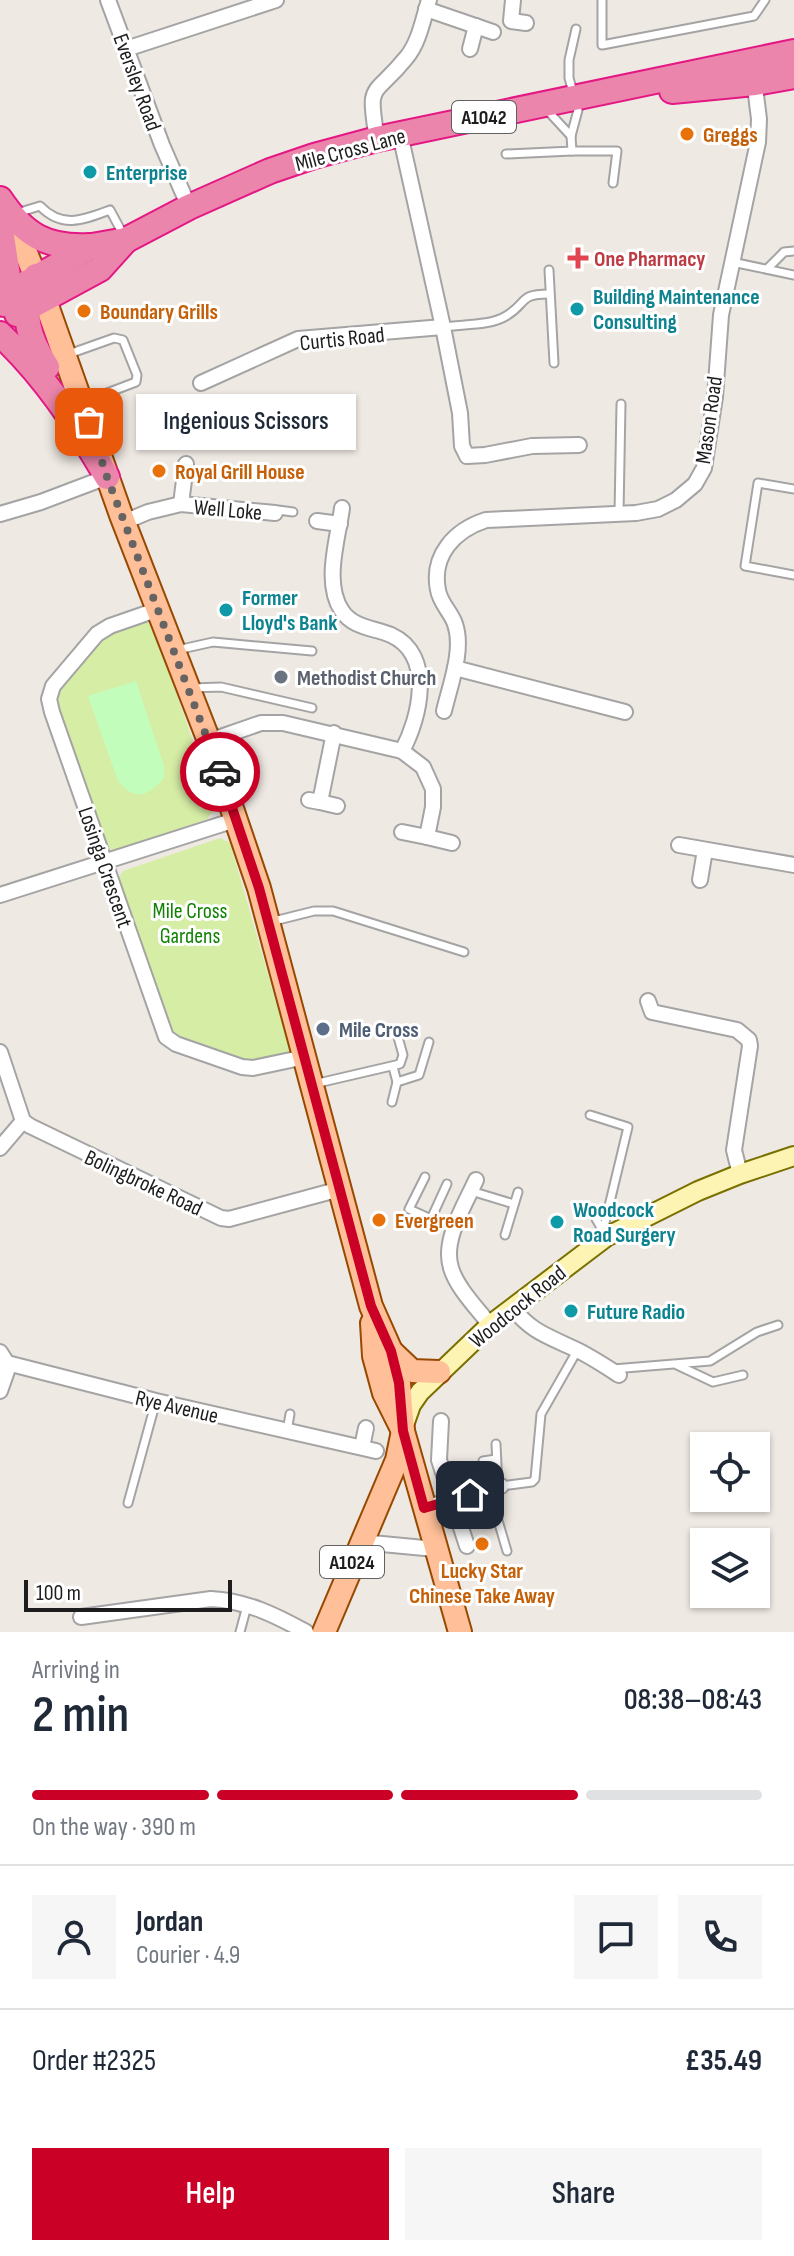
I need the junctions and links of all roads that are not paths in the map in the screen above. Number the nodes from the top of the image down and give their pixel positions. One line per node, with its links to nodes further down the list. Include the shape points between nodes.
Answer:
1 (108, 0): 11 (street, Eversley Road)
2 (276, 0): 11 (street)
3 (513, 0): 8 (street)
4 (602, 0): 5 (lane, via 602,45 754,16)
5 (765, 0)
6 (427, 5): 9 (street); 18 (street, via 413,47 372,94)
7 (526, 23): 8 (street)
8 (501, 24): 9 (street)
9 (476, 26): 12 (street)
10 (576, 29): 16 (lane, via 569,78)
11 (126, 49): 23 (street, Eversley Road)
12 (470, 49)
13 (794, 52): 14 (highway, Mile Cross Lane / A1042)
14 (753, 72): 15 (highway, Mile Cross Lane / A1042); 16 (highway, Mile Cross Lane / A1042); 29 (street, Mason Road, via 758,142)
15 (794, 76)
16 (582, 98): 17 (highway, Mile Cross Lane / A1042); 19 (lane)
17 (544, 106): 18 (highway, Mile Cross Lane / A1042); 19 (lane)
18 (388, 136): 23 (highway, Mile Cross Lane / A1042, via 270,171); 35 (street)
19 (571, 136): 20 (lane)
20 (572, 151): 21 (lane); 22 (lane, via 617,151)
21 (506, 154)
22 (613, 183)
23 (189, 207): 25 (highway, Mile Cross Lane / A1042)
24 (3, 218): 25 (lane, via 40,206 51,218 67,221 110,210); 26 (highway, A1042, via 46,242); 28 (highway); 34 (main road); 34 (highway, via 8,276)
25 (126, 240): 26 (highway, Mile Cross Lane / A1042); 34 (highway); 34 (highway, Mile Cross Lane / A1042, via 96,274)
26 (92, 246): 34 (highway, Mile Cross Lane / A1042)
27 (794, 251): 30 (lane, via 784,252)
28 (0, 262)
29 (732, 262): 30 (lane); 53 (street, Mason Road, via 717,342 704,468 676,500 658,509)
30 (767, 269): 32 (lane)
31 (549, 270): 33 (lane)
32 (794, 275)
33 (549, 294): 35 (lane, via 526,297 495,320); 39 (lane)
34 (17, 301): 37 (main road); 43 (highway, via 32,343)
35 (443, 327): 41 (street, Curtis Road, via 298,339); 44 (street, via 467,456)
36 (0, 334): 40 (highway)
37 (64, 355): 43 (main road); 43 (lane, via 119,337 137,375 136,382)
38 (0, 359): 40 (highway)
39 (554, 363)
40 (44, 380): 43 (highway)
41 (201, 383)
42 (621, 404): 53 (lane)
43 (77, 410): 46 (highway)
44 (579, 445)
45 (186, 464): 48 (street, Well Loke)
46 (107, 477): 52 (street); 55 (main road)
47 (794, 489): 57 (lane, via 758,483 745,566)
48 (181, 504): 51 (street, Well Loke); 55 (street, Well Loke)
49 (342, 508): 56 (street)
50 (293, 512): 51 (lane)
51 (275, 513)
52 (0, 514)
53 (619, 514): 61 (street, Mason Road, via 486,520 453,537 437,573 438,591 455,624)
54 (317, 521): 56 (street)
55 (124, 522): 58 (main road)
56 (340, 524): 68 (street, via 333,578 343,613 408,645 417,663 415,720)
57 (794, 575)
58 (159, 609): 59 (main road); 76 (street, Losinga Crescent, via 97,634 53,686 49,699)
59 (175, 650): 60 (lane, via 213,642); 62 (main road)
60 (312, 651)
61 (455, 668): 64 (street, Mason Road); 65 (street)
62 (189, 688): 63 (lane, via 221,687); 67 (main road)
63 (312, 708)
64 (444, 711)
65 (625, 712)
66 (334, 733): 67 (street, via 261,723); 68 (street); 69 (street, via 315,801)
67 (209, 741): 70 (main road)
68 (402, 751): 72 (street, via 423,767 433,789)
69 (337, 806)
70 (235, 820): 76 (street); 80 (main road)
71 (402, 832): 72 (street)
72 (427, 837): 73 (street)
73 (452, 843)
74 (679, 845): 75 (street)
75 (705, 850): 77 (street); 78 (street)
76 (104, 861): 79 (street); 86 (street, Losinga Crescent, via 166,1037 242,1067)
77 (794, 865)
78 (700, 880)
79 (0, 895)
80 (267, 922): 81 (lane, via 333,911); 86 (main road)
81 (464, 952)
82 (648, 1011): 95 (street, via 737,1030 749,1040 734,1150)
83 (396, 1030): 87 (lane, via 403,1060)
84 (429, 1042): 88 (lane, via 419,1075)
85 (0, 1052): 92 (street)
86 (305, 1057): 89 (main road)
87 (393, 1067): 88 (lane); 89 (lane)
88 (397, 1082): 90 (lane)
89 (312, 1084): 99 (main road)
90 (392, 1102)
91 (590, 1115): 105 (lane, via 628,1127)
92 (23, 1121): 93 (street); 99 (street, Bolingbroke Road, via 221,1218)
93 (0, 1148)
94 (794, 1156): 95 (street, Woodcock Road)
95 (740, 1174): 105 (street, Woodcock Road)
96 (425, 1177): 102 (lane, via 409,1209)
97 (447, 1184): 102 (lane)
98 (474, 1185): 101 (lane); 104 (street)
99 (340, 1189): 107 (main road)
100 (518, 1192): 101 (lane)
101 (514, 1204): 106 (lane)
102 (431, 1219): 104 (lane)
103 (596, 1219): 105 (lane)
104 (455, 1230): 109 (street, via 451,1271)
105 (604, 1234): 108 (street, Woodcock Road)
106 (505, 1235)
107 (371, 1306): 112 (main road); 124 (main road, via 374,1356 384,1393)
108 (512, 1307): 109 (street, Woodcock Road); 111 (street, via 539,1333)
109 (490, 1325): 115 (street, Woodcock Road)
110 (778, 1325): 114 (lane, via 710,1361)
111 (577, 1350): 116 (street); 128 (lane, via 541,1414 535,1479)
112 (391, 1351): 115 (main road, via 407,1369); 124 (main road)
113 (3, 1358): 118 (street, via 7,1371); 119 (street, Rye Avenue)
114 (676, 1364): 116 (lane); 117 (lane, via 713,1382)
115 (439, 1372): 124 (street, Woodcock Road, via 411,1405)
116 (615, 1372)
117 (743, 1375)
118 (0, 1391)
119 (156, 1401): 123 (street, Rye Avenue); 130 (lane)
120 (290, 1414): 123 (lane)
121 (441, 1421): 129 (street, via 439,1460)
122 (366, 1428): 123 (street, Rye Avenue, via 369,1449)
123 (287, 1431)
124 (403, 1431): 131 (main road); 132 (main road, A1024, via 397,1460)
125 (496, 1444): 126 (lane)
126 (496, 1459): 127 (lane); 128 (lane)
127 (483, 1461)
128 (496, 1488): 129 (street); 135 (lane)
129 (452, 1501): 131 (street); 133 (street)
130 (128, 1503)
131 (424, 1508): 134 (main road)
132 (361, 1542): 134 (street); 140 (main road, A1024)
133 (467, 1546)
134 (435, 1549): 141 (main road)
135 (507, 1551)
136 (247, 1604): 137 (street, via 211,1599); 138 (lane); 139 (street)
137 (81, 1617)
138 (240, 1632)
139 (306, 1632)
140 (324, 1632)
141 (460, 1632)

